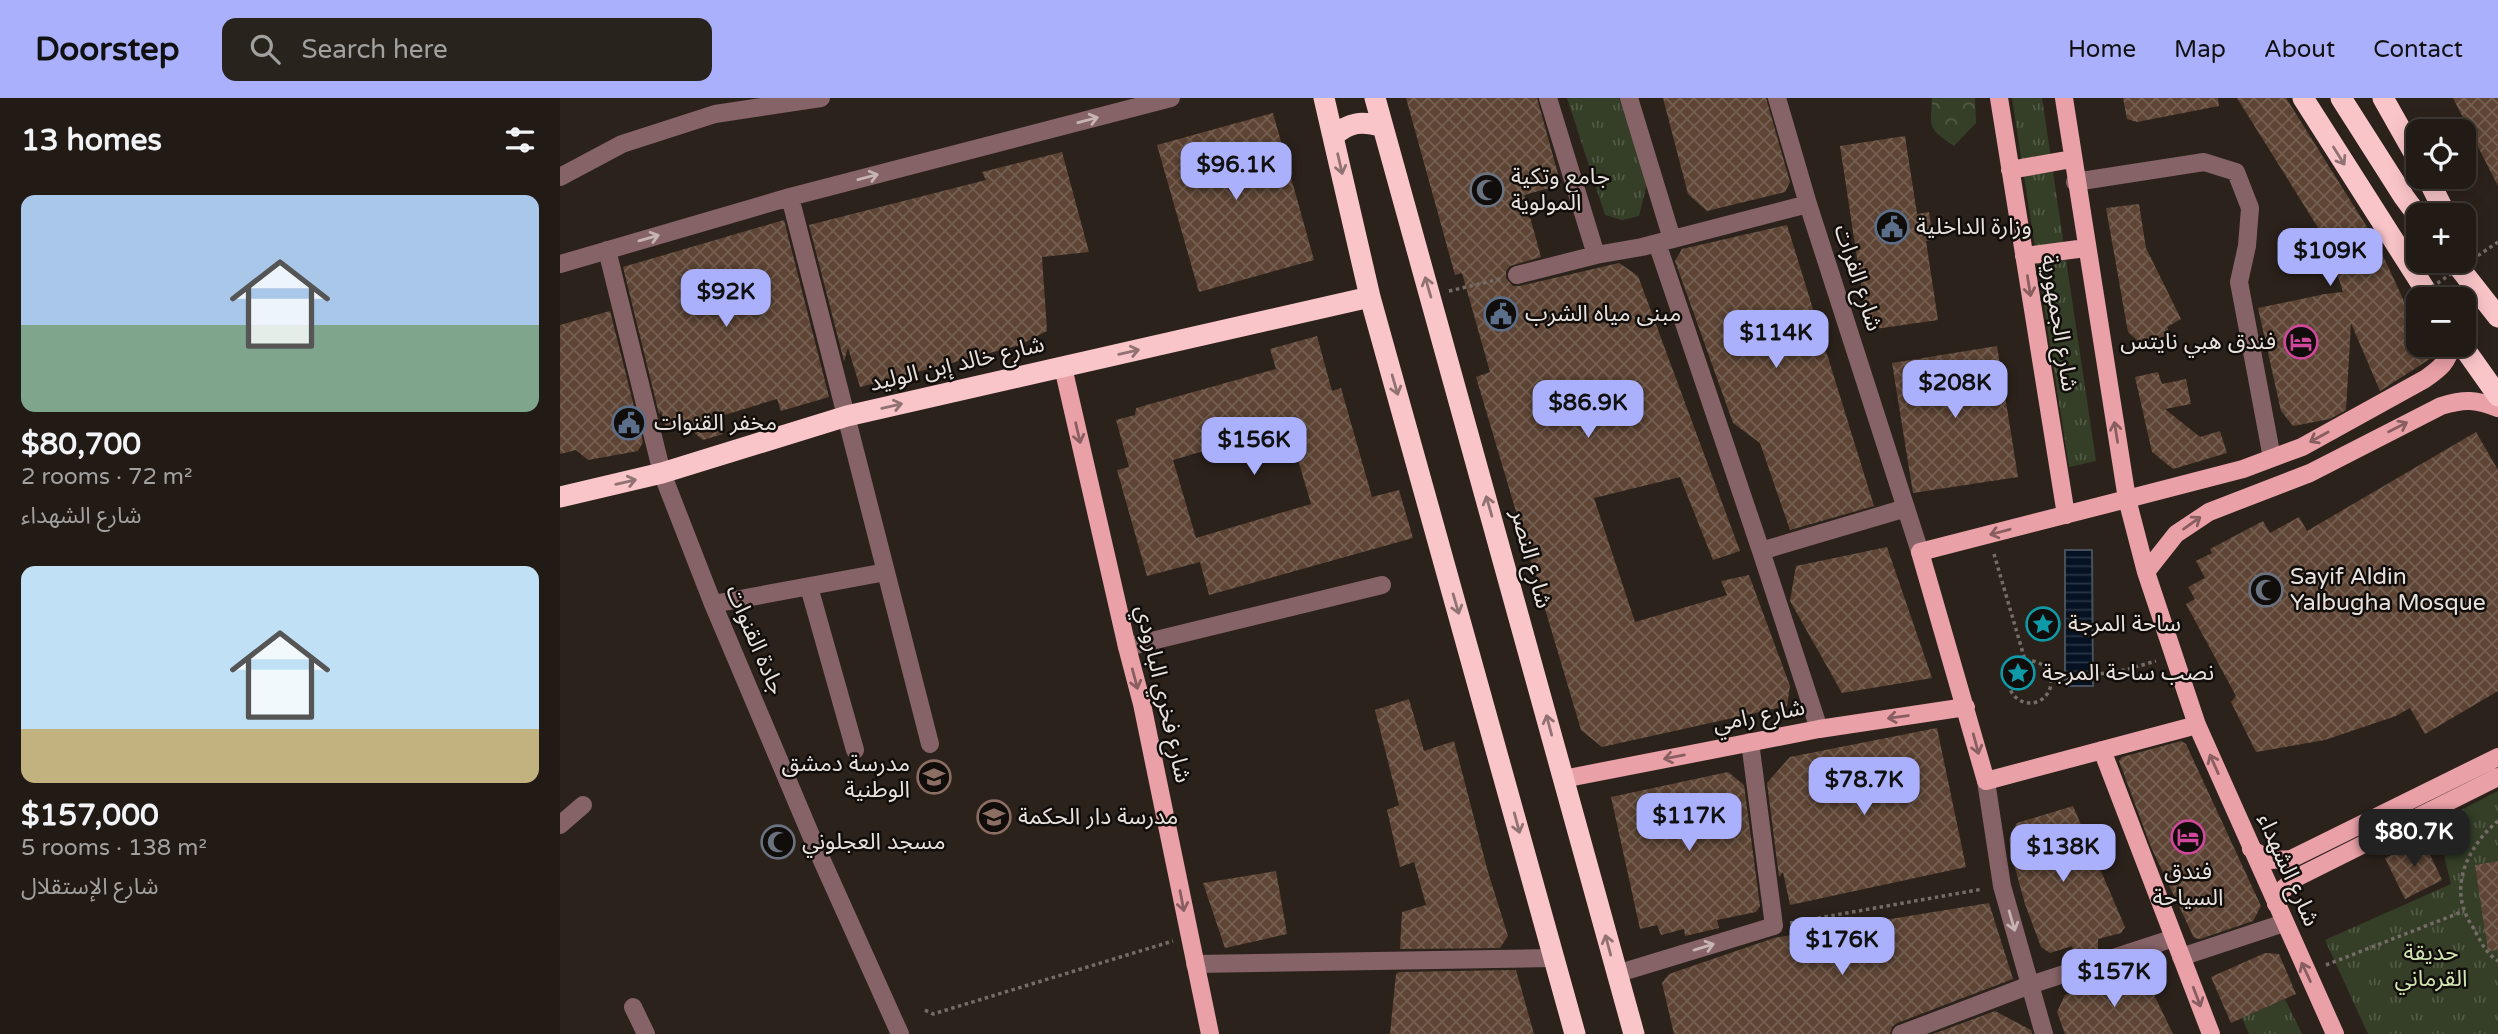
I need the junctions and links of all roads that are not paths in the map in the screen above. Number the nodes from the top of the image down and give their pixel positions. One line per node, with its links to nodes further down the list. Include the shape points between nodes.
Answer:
1 (821, 98): 18 (street, via 715,114 622,144)
2 (1171, 98): 20 (street, one-way to 2)
3 (1324, 98): 14 (highway)
4 (1376, 98): 13 (highway, شارع النصر)
5 (1548, 98): 26 (street)
6 (1629, 98): 23 (street)
7 (1777, 98): 22 (street, شارع الفرات)
8 (1999, 98): 17 (main road, شارع الجمهورية)
9 (2064, 98): 16 (main road, شارع الجمهورية)
10 (2303, 98): 32 (highway, one-way to 32)
11 (2341, 98): 21 (highway)
12 (2383, 98): 15 (highway)
13 (1383, 127): 14 (highway, via 1360,122); 64 (highway, شارع النصر, one-way to 13)
14 (1333, 137): 33 (highway, one-way to 33)
15 (2406, 139)
16 (2072, 159): 17 (main road); 19 (main road, شارع الجمهورية)
17 (2010, 170): 27 (main road, شارع الجمهورية)
18 (560, 177)
19 (2076, 182): 24 (main road, شارع الجمهورية); 41 (street, via 2204,162 2236,172 2250,208 2239,282)
20 (790, 197): 25 (street, one-way to 20); 40 (street)
21 (2408, 203)
22 (1808, 204): 23 (street); 45 (street, شارع الفرات)
23 (1664, 241): 26 (street); 47 (street)
24 (2086, 248): 27 (main road); 44 (main road, شارع الجمهورية, one-way to 24)
25 (607, 250): 28 (street); 42 (street, جادة القنوات)
26 (1596, 255): 31 (street)
27 (2024, 256): 46 (main road, شارع الجمهورية, one-way to 46)
28 (560, 264)
29 (2464, 273): 34 (highway)
30 (2474, 273): 34 (highway)
31 (1517, 275)
32 (2420, 287)
33 (1370, 296): 37 (highway, شارع خالد إبن الوليد, one-way to 33); 75 (highway, one-way to 75)
34 (2494, 311)
35 (2449, 357): 41 (main road, one-way to 41, via 2425,379 2302,447)
36 (2470, 357): 38 (highway)
37 (1063, 367): 40 (highway, شارع خالد إبن الوليد, one-way to 37); 54 (main road, شارع فخري البارودي, one-way to 54)
38 (2498, 396)
39 (2498, 408): 50 (main road, one-way to 39, via 2176,534 2209,512 2310,473 2441,406 2463,400)
40 (847, 416): 42 (highway, شارع خالد إبن الوليد); 49 (street)
41 (2272, 458): 44 (main road)
42 (662, 473): 43 (highway, شارع خالد إبن الوليد, one-way to 42); 53 (street, جادة القنوات)
43 (560, 497)
44 (2127, 499): 46 (main road); 50 (main road)
45 (1906, 508): 47 (street); 48 (street, شارع الفرات)
46 (2066, 514): 48 (main road, one-way to 48)
47 (1761, 551): 57 (street)
48 (1920, 552): 55 (main road)
49 (886, 572): 52 (street); 59 (street)
50 (2146, 572): 56 (main road)
51 (1382, 585): 54 (street)
52 (809, 587): 53 (street); 60 (street)
53 (713, 604): 81 (street, جادة القنوات)
54 (1127, 647): 76 (main road, شارع فخري البارودي, one-way to 76)
55 (1966, 707): 57 (main road, شارع رامي, one-way to 57); 66 (main road, one-way to 66)
56 (2197, 725): 61 (main road); 70 (main road, شارع الشهداء, one-way to 56)
57 (1819, 729): 58 (main road, شارع رامي)
58 (1750, 742): 64 (main road, شارع رامي, one-way to 64); 77 (street, one-way to 58, via 1774,926)
59 (930, 744)
60 (855, 750)
61 (2102, 750): 66 (main road); 73 (main road)
62 (2498, 757): 65 (main road)
63 (2498, 777): 67 (main road)
64 (1563, 779): 77 (highway, شارع النصر, one-way to 64)
65 (2454, 779): 67 (main road); 70 (main road, via 2291,859 2270,860)
66 (1986, 782): 78 (street, one-way to 78, via 2002,886)
67 (2462, 795): 71 (main road, via 2298,877 2284,888)
68 (583, 805): 69 (street)
69 (560, 825)
70 (2251, 849): 71 (main road, شارع الشهداء)
71 (2276, 904): 72 (main road, شارع الشهداء)
72 (2284, 923): 74 (street); 88 (main road, شارع الشهداء, one-way to 72)
73 (2174, 938): 74 (main road); 78 (street)
74 (2182, 957): 87 (main road, one-way to 87)
75 (1553, 958): 76 (street); 83 (highway)
76 (1195, 964): 82 (main road, شارع فخري البارودي)
77 (1616, 974): 84 (highway, شارع النصر)
78 (2030, 985): 85 (street); 86 (street)
79 (633, 1007): 80 (street)
80 (646, 1034)
81 (900, 1034)
82 (1210, 1034)
83 (1575, 1034)
84 (1634, 1034)
85 (1900, 1034)
86 (2044, 1034)
87 (2211, 1034)
88 (2335, 1034)

